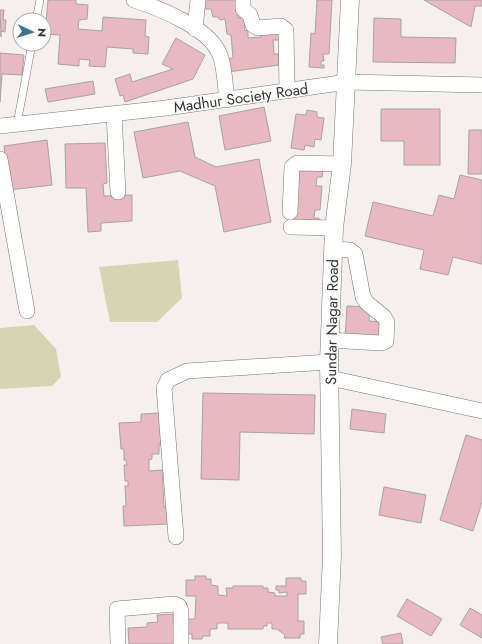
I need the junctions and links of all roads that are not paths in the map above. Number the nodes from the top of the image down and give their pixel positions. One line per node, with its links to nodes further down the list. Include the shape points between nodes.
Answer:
1 (40, 0): 7 (lane)
2 (134, 0): 6 (street)
3 (198, 0): 8 (street)
4 (243, 0): 12 (street, via 243,9 250,15 253,25 258,28 281,26 286,30)
5 (350, 0): 10 (street, Sundar Nagar Road)
6 (164, 4): 8 (street)
7 (38, 12)
8 (195, 29): 13 (street, via 212,43 220,54)
9 (31, 52): 15 (lane)
10 (347, 82): 11 (street, Madhur Society Road); 12 (street, Madhur Society Road); 18 (street, Sundar Nagar Road)
11 (482, 85)
12 (287, 91): 13 (street, Madhur Society Road)
13 (227, 100): 14 (street, Madhur Society Road)
14 (114, 114): 15 (street, Madhur Society Road); 19 (street)
15 (17, 125): 16 (street, Madhur Society Road)
16 (0, 126)
17 (0, 159): 22 (street)
18 (342, 164): 20 (street, Sundar Nagar Road); 20 (street, via 297,163 292,167 290,219)
19 (118, 192)
20 (334, 228): 21 (street, Sundar Nagar Road)
21 (334, 249): 23 (street, Sundar Nagar Road); 23 (street, via 350,250 355,254 363,297 387,322 386,341 381,343)
22 (27, 312)
23 (329, 340): 24 (street, Sundar Nagar Road)
24 (329, 370): 25 (street); 26 (street, via 187,371 168,380 164,388); 29 (street, Sundar Nagar Road, via 332,555)
25 (482, 411)
26 (176, 537)
27 (118, 644): 28 (street, via 117,609 174,604 179,606 180,611)
28 (181, 644)
29 (328, 644)

